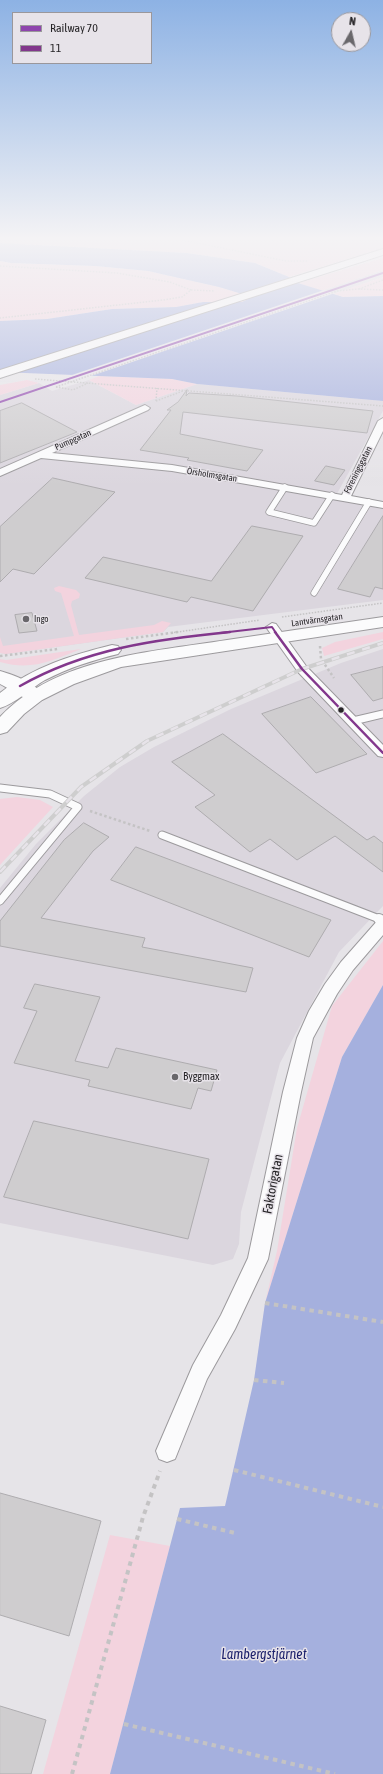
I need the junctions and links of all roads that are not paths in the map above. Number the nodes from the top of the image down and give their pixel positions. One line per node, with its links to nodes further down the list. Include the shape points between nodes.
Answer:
1 (165, 321): 2 (street)
2 (0, 374)
3 (146, 408): 5 (street, Pumpgatan)
4 (383, 421): 9 (street, Föreningsgatan)
5 (40, 455): 6 (street, Pumpgatan); 7 (street, Örsholmsgatan, via 134,463)
6 (0, 473)
7 (285, 487): 8 (street, Örsholmsgatan); 8 (lane, via 269,512 314,523)
8 (332, 495): 9 (street, Örsholmsgatan)
9 (345, 498): 10 (street, Örsholmsgatan)
10 (369, 502): 11 (street, Örsholmsgatan); 12 (lane)
11 (383, 505)
12 (314, 593)
13 (383, 611): 15 (street, Lantvärnsgatan)
14 (383, 622): 15 (street, Lantvärnsgatan)
15 (274, 625): 17 (street, Lantvärnsgatan, via 117,662); 20 (street, via 302,669)
16 (0, 677): 17 (street)
17 (27, 691): 18 (street); 21 (street, via 17,710)
18 (0, 702)
19 (383, 714): 20 (lane)
20 (353, 721): 22 (street)
21 (0, 728)
22 (383, 753)
23 (0, 788): 25 (lane, via 50,794 78,807)
24 (162, 835): 26 (lane)
25 (0, 901)
26 (383, 922): 27 (street, Faktorigatan, via 331,989 305,1038 258,1259 228,1322 200,1372)
27 (167, 1451)

